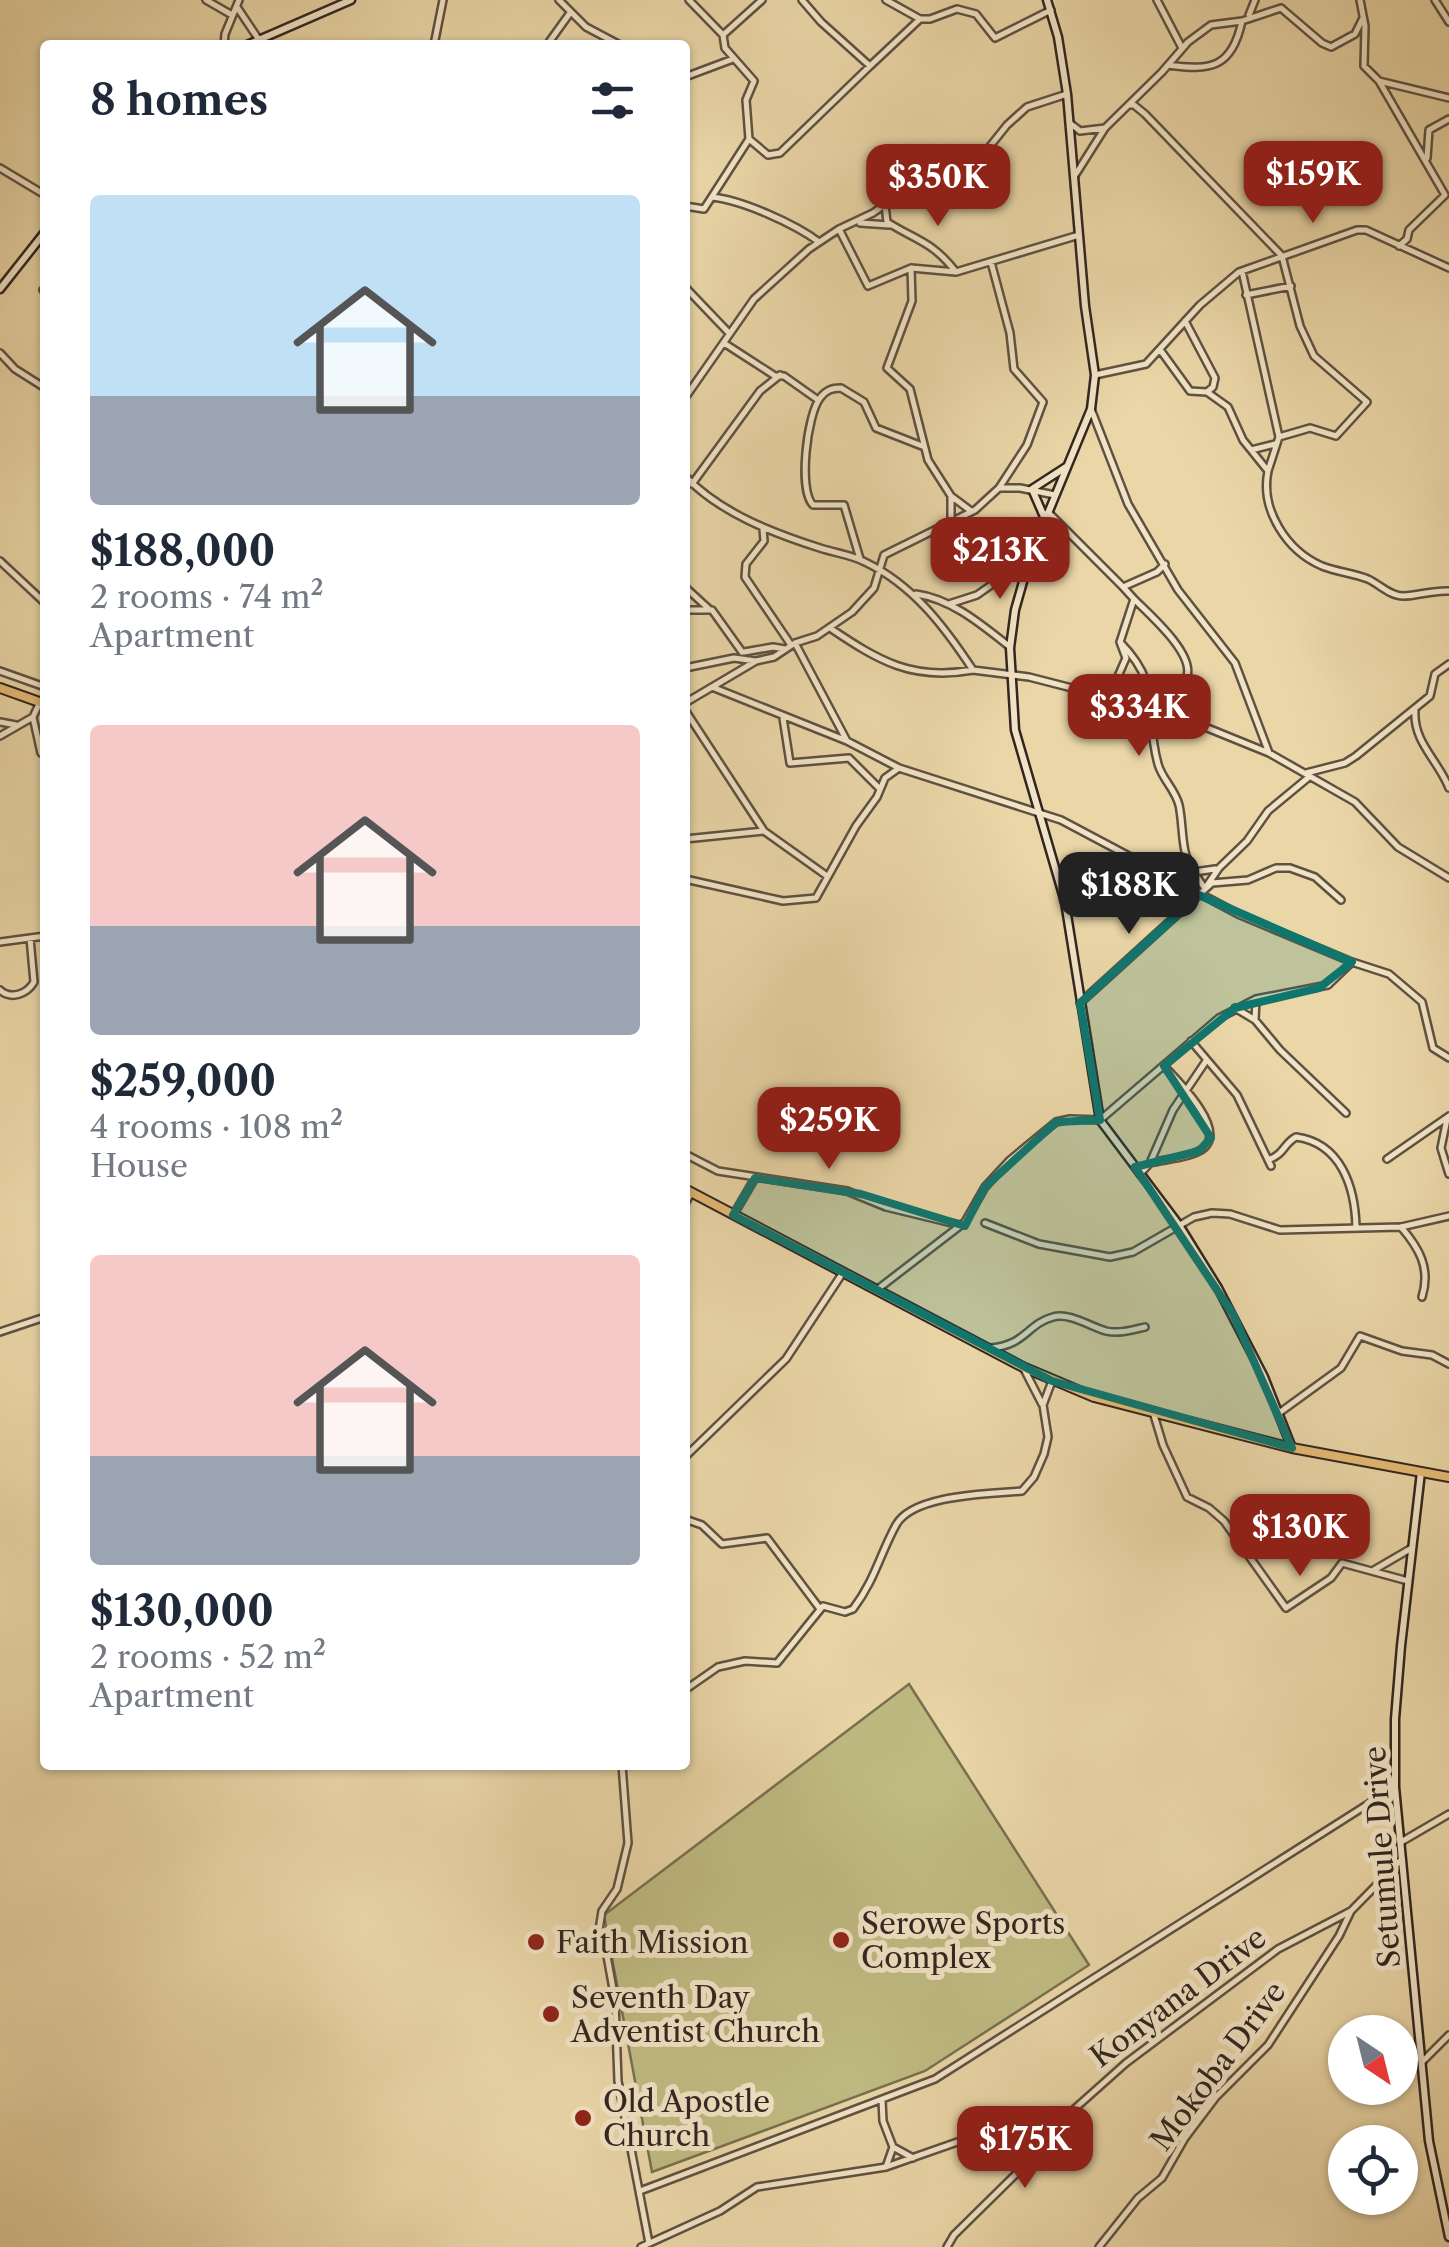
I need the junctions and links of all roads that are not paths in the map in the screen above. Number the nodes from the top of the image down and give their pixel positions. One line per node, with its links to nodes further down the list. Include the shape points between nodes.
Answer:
1 (206, 0): 20 (street)
2 (352, 0): 27 (street)
3 (443, 0): 28 (street)
4 (560, 0): 19 (street)
5 (689, 0): 25 (street)
6 (762, 0): 25 (street)
7 (802, 0): 34 (street)
8 (886, 0): 21 (street)
9 (1047, 0): 18 (street)
10 (1158, 0): 31 (street)
11 (1256, 0): 23 (street)
12 (1282, 0): 17 (street)
13 (1368, 0): 15 (street)
14 (1436, 0): 24 (street)
15 (1360, 2): 22 (street)
16 (238, 4): 20 (street); 27 (street)
17 (1275, 8): 22 (street, via 1331,47 1355,34); 23 (street)
18 (1051, 10): 21 (street, via 997,38 982,16 966,11); 37 (street)
19 (570, 13): 29 (street); 30 (street)
20 (232, 14): 26 (street)
21 (920, 18): 34 (street)
22 (1363, 18): 36 (street, via 1364,66)
23 (1245, 19): 31 (street, via 1210,25); 33 (street, via 1231,50 1214,67)
24 (1449, 22)
25 (723, 35): 32 (street)
26 (225, 40)
27 (260, 40)
28 (435, 40)
29 (551, 40)
30 (611, 40)
31 (1182, 48): 33 (street)
32 (734, 59): 35 (street); 43 (street, via 754,81 746,100)
33 (1168, 65): 39 (street)
34 (870, 66): 43 (street, via 780,152 768,154)
35 (690, 75)
36 (1378, 81): 38 (street); 44 (street)
37 (1068, 94): 41 (street); 50 (street, via 1026,107 987,150)
38 (1449, 98)
39 (1128, 106): 42 (street); 59 (street, via 1145,114)
40 (1449, 118): 44 (street, via 1428,132)
41 (1071, 124): 42 (street, via 1080,131); 46 (street)
42 (1105, 128): 46 (street)
43 (749, 139): 48 (street)
44 (1428, 164): 49 (street)
45 (0, 168): 47 (street)
46 (1074, 176): 55 (street)
47 (40, 193)
48 (712, 197): 51 (street, via 702,210); 57 (street, via 800,228)
49 (1447, 199): 58 (street, via 1424,214)
50 (885, 205): 52 (street); 53 (street)
51 (690, 207)
52 (857, 222): 53 (street); 54 (street)
53 (892, 226): 64 (street, via 923,240)
54 (839, 228): 57 (street); 61 (street, via 868,286)
55 (1079, 235): 60 (street); 77 (street)
56 (40, 238): 68 (street)
57 (819, 242): 72 (street, via 754,298)
58 (1399, 246): 59 (street, via 1362,229); 62 (street)
59 (1282, 256): 63 (street); 67 (street)
60 (990, 262): 64 (street); 91 (street, via 1014,368 1044,402)
61 (911, 268): 64 (street); 85 (street, via 912,300 887,365 910,389)
62 (1449, 268)
63 (1242, 270): 65 (street); 66 (street)
64 (956, 272)
65 (1231, 278): 66 (street); 71 (street)
66 (1244, 285): 70 (street)
67 (1291, 286): 70 (street); 83 (street, via 1314,356 1366,406 1336,436 1310,428)
68 (0, 289)
69 (690, 292): 72 (street)
70 (1246, 295): 83 (street)
71 (1186, 321): 74 (street); 80 (street, via 1215,378)
72 (728, 332): 73 (street)
73 (722, 342): 76 (street); 79 (street)
74 (1160, 351): 77 (street, via 1143,366); 80 (street, via 1190,391)
75 (0, 353): 78 (street)
76 (780, 375): 81 (street); 90 (street, via 760,391)
77 (1095, 375): 82 (street)
78 (40, 385)
79 (690, 390)
80 (1207, 392): 86 (street, via 1228,407)
81 (818, 400): 85 (street, via 841,388 864,402 876,428); 100 (street, via 805,494 813,505 844,505)
82 (1092, 409): 87 (street); 102 (street, via 1122,491)
83 (1279, 436): 84 (street)
84 (1275, 444): 86 (street); 88 (street)
85 (922, 446): 94 (street)
86 (1250, 450): 88 (street)
87 (1067, 466): 92 (street); 93 (street)
88 (1268, 472): 105 (street, via 1267,500 1281,532 1320,565 1398,596)
89 (690, 482): 90 (street)
90 (692, 484): 98 (street)
91 (999, 488): 92 (street); 95 (street)
92 (1032, 490): 93 (street); 96 (street)
93 (1055, 495): 96 (street)
94 (951, 496): 95 (street); 97 (street)
95 (971, 511): 97 (street)
96 (1047, 516): 99 (street); 104 (street)
97 (951, 522): 103 (street, via 888,552)
98 (764, 530): 100 (street); 115 (street, via 745,577)
99 (1030, 557): 110 (street, via 977,596); 116 (street)
100 (860, 559): 103 (street)
101 (0, 561): 108 (street)
102 (1164, 564): 104 (street); 143 (street, via 1235,663)
103 (877, 568): 107 (street); 113 (street, via 868,597)
104 (1124, 587): 109 (street)
105 (1449, 590)
106 (690, 591): 112 (street)
107 (913, 594): 110 (street); 122 (street)
108 (40, 598)
109 (1134, 599): 114 (street); 134 (street, via 1176,642 1187,668)
110 (948, 604): 116 (street)
111 (690, 610): 112 (street)
112 (712, 610): 117 (street)
113 (830, 628): 115 (street); 122 (street, via 902,668)
114 (1120, 642): 128 (street, via 1126,658); 132 (street, via 1144,670)
115 (790, 646): 117 (street); 119 (street); 141 (street)
116 (1010, 648): 124 (street)
117 (742, 652): 118 (street)
118 (734, 658): 119 (street); 121 (street)
119 (756, 661): 126 (street)
120 (1449, 664): 133 (street)
121 (690, 667)
122 (973, 670): 124 (street)
123 (0, 672): 125 (street)
124 (1011, 674): 128 (street); 148 (street, via 1016,730)
125 (40, 685)
126 (712, 687): 130 (street); 137 (street)
127 (0, 688): 129 (main road)
128 (1109, 698): 132 (street)
129 (40, 702)
130 (690, 703)
131 (40, 707): 136 (street)
132 (1150, 708): 134 (street); 152 (street, via 1159,769 1178,800 1185,859)
133 (1415, 709): 145 (street, via 1345,763); 146 (street, via 1418,737)
134 (1173, 714): 143 (street)
135 (690, 715): 149 (street)
136 (33, 717): 139 (street); 142 (street)
137 (783, 718): 141 (street); 147 (street, via 790,763 849,758)
138 (0, 722): 139 (street)
139 (16, 724): 140 (street)
140 (0, 736)
141 (847, 741): 144 (street)
142 (40, 748)
143 (1269, 753): 145 (street)
144 (899, 768): 147 (street); 148 (street)
145 (1306, 775): 151 (street); 154 (street, via 1354,802 1398,847)
146 (1448, 785)
147 (880, 790): 153 (street)
148 (1039, 812): 156 (street); 166 (street, via 1065,902)
149 (764, 832): 150 (street); 153 (street)
150 (690, 839)
151 (1219, 868): 152 (street); 157 (street)
152 (1194, 872): 156 (street); 157 (street)
153 (827, 876): 155 (street, via 816,898 787,901)
154 (1449, 878)
155 (690, 880)
156 (1172, 880): 158 (street)
157 (1205, 888): 158 (street); 159 (street, via 1290,868 1314,877)
158 (1199, 895): 163 (street); 166 (street)
159 (1341, 900)
160 (40, 937): 161 (street)
161 (30, 938): 162 (street); 164 (street, via 32,986 16,995)
162 (0, 942)
163 (1352, 962): 165 (street, via 1320,988); 170 (street, via 1407,986 1424,1006 1433,1048)
164 (0, 990)
165 (1256, 999): 167 (street); 168 (street)
166 (1080, 1003): 176 (street)
167 (1235, 1008): 168 (street); 169 (street)
168 (1256, 1020): 174 (street)
169 (1190, 1041): 171 (street); 172 (street)
170 (1449, 1058)
171 (1207, 1060): 173 (street); 189 (street, via 1238,1095 1269,1163 1296,1137 1335,1155 1350,1185)
172 (1164, 1066): 173 (street); 176 (street)
173 (1186, 1090): 179 (street); 179 (street, via 1210,1138 1199,1151)
174 (1346, 1114)
175 (1449, 1116): 178 (street); 181 (street, via 1442,1148)
176 (1100, 1120): 180 (street); 187 (street, via 1056,1122 1010,1160)
177 (690, 1157): 182 (street, via 718,1171)
178 (1387, 1159)
179 (1150, 1163): 180 (street)
180 (1140, 1174): 188 (street)
181 (1449, 1174)
182 (756, 1178): 184 (street); 187 (street, via 860,1194)
183 (690, 1192): 184 (main road)
184 (733, 1216): 191 (main road)
185 (1449, 1216): 190 (street)
186 (986, 1223): 188 (street, via 1040,1244 1110,1257)
187 (960, 1225): 192 (street)
188 (1179, 1226): 189 (street, via 1221,1213 1272,1229); 202 (street, via 1233,1314)
189 (1356, 1227): 190 (street)
190 (1401, 1227): 193 (street, via 1422,1255)
191 (844, 1271): 192 (main road); 205 (street, via 786,1359)
192 (877, 1290): 197 (main road)
193 (1422, 1297)
194 (40, 1319): 196 (street)
195 (1145, 1327): 197 (street, via 1107,1332 1058,1315 1014,1344)
196 (0, 1332)
197 (991, 1348): 199 (main road)
198 (1449, 1364): 202 (street, via 1360,1336 1340,1368)
199 (1023, 1366): 200 (main road); 201 (street)
200 (1052, 1381): 201 (street); 203 (main road)
201 (1042, 1405): 214 (street, via 1048,1438 1027,1487 942,1500 905,1514 854,1609)
202 (1280, 1413): 206 (street)
203 (1154, 1415): 206 (main road); 212 (street, via 1187,1497 1224,1521 1286,1608 1342,1563)
204 (690, 1447): 205 (street)
205 (694, 1448): 207 (street)
206 (1292, 1448): 208 (main road)
207 (690, 1452)
208 (1421, 1472): 209 (main road); 211 (street, Setumule Drive)
209 (1449, 1477)
210 (690, 1521): 214 (street, via 722,1544 767,1538)
211 (1410, 1549): 212 (street); 213 (street, Setumule Drive)
212 (1372, 1571): 213 (street)
213 (1408, 1581): 217 (street, Setumule Drive)
214 (820, 1609): 215 (street, via 777,1663 718,1666)
215 (690, 1686)
216 (622, 1770): 229 (street, via 628,1843 600,1930 614,2000 618,2081)
217 (1395, 1787): 219 (street, Setumule Drive); 224 (street, via 947,2072)
218 (1449, 1814): 219 (street)
219 (1401, 1842): 220 (street, Setumule Drive)
220 (1402, 1859): 221 (street, Mokoba Drive); 223 (street, Setumule Drive)
221 (1351, 1911): 225 (street, Konyana Drive, via 1278,1948); 234 (street, Mokoba Drive, via 1268,2044 1216,2097 1162,2178)
222 (1449, 2035): 223 (street)
223 (1420, 2064): 230 (street, Setumule Drive)
224 (882, 2100): 226 (street); 229 (street)
225 (1071, 2112): 227 (street, via 1023,2119); 233 (street, Konyana Drive)
226 (893, 2146): 227 (street); 228 (street)
227 (913, 2158): 228 (street)
228 (886, 2167): 231 (street, via 757,2187)
229 (640, 2190): 231 (street)
230 (1449, 2237)
231 (649, 2243): 232 (street)
232 (641, 2247)
233 (947, 2247)
234 (1099, 2247)

